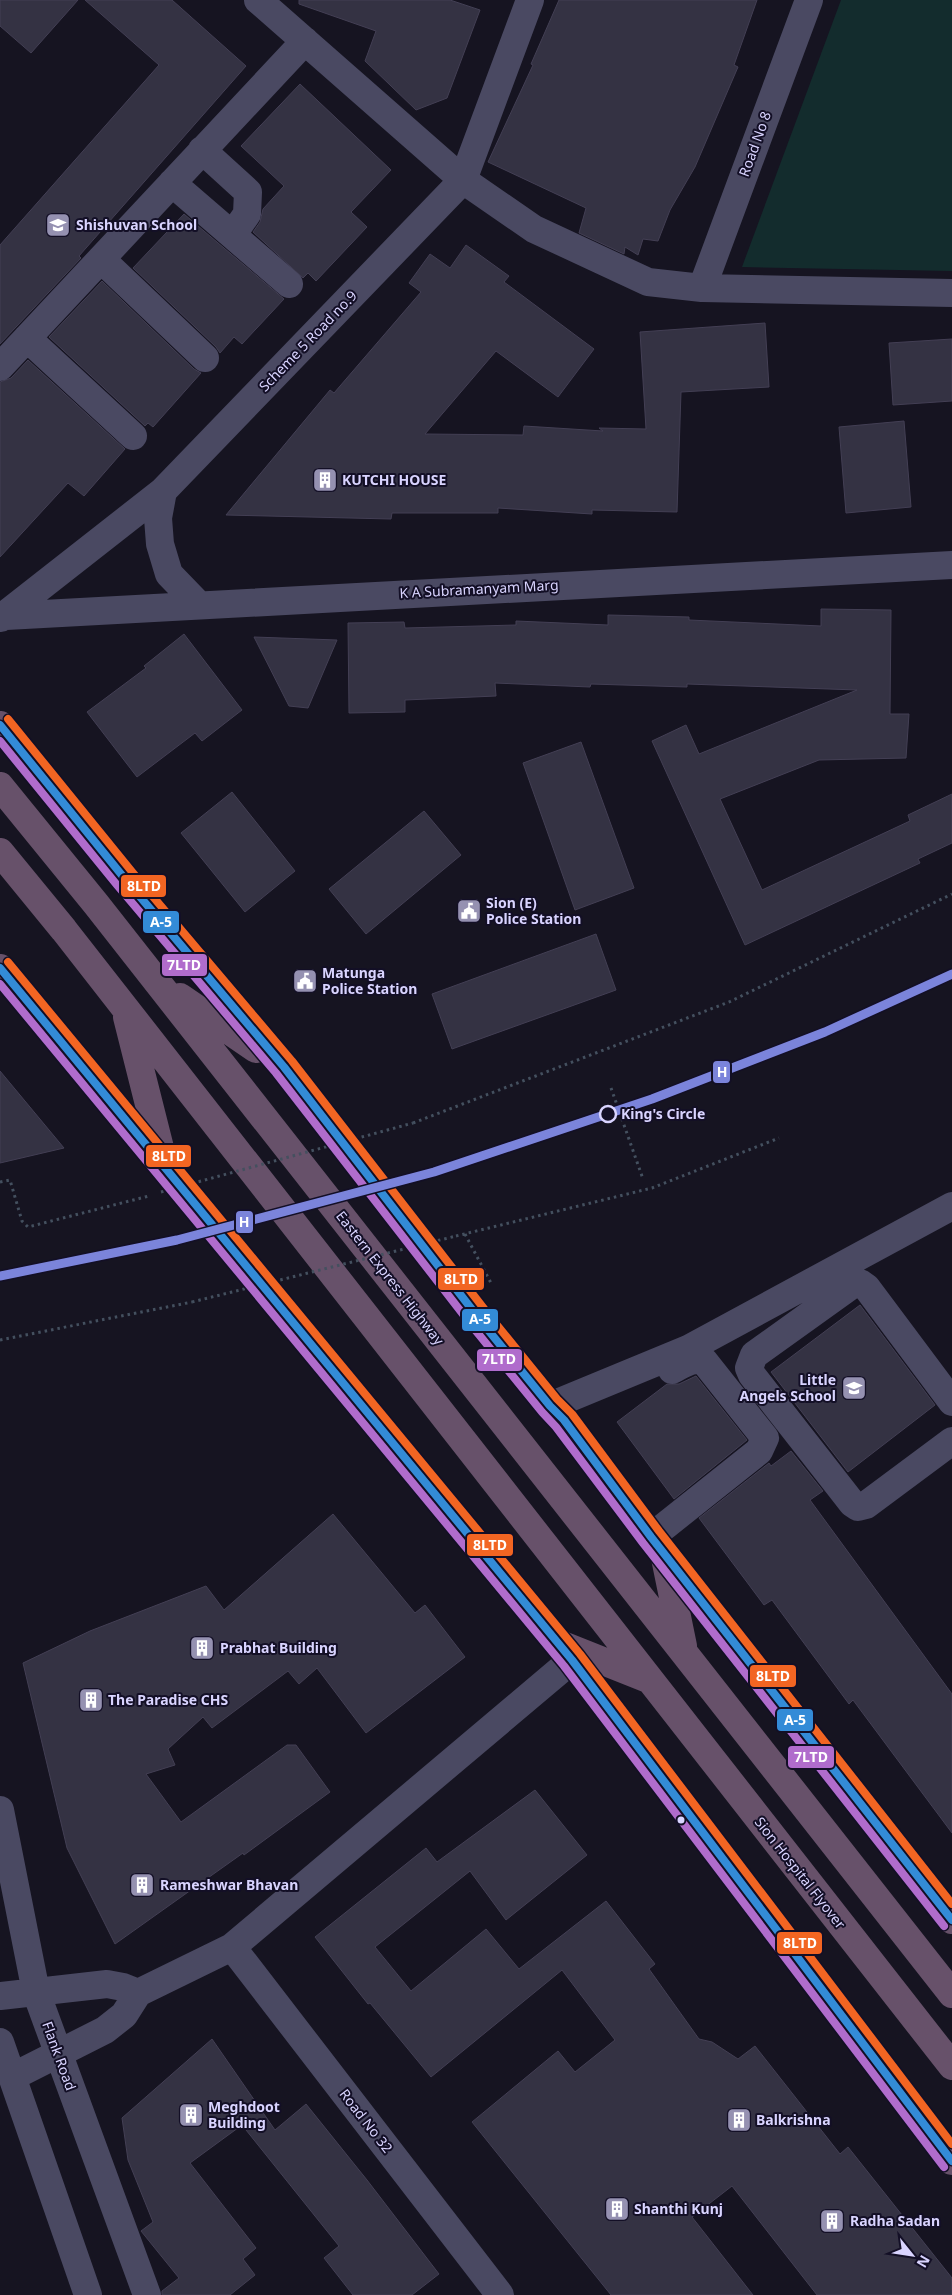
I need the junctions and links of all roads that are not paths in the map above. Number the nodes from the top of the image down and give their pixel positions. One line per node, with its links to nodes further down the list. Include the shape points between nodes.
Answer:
1 (258, 0): 4 (street)
2 (530, 0): 6 (street, Scheme 5 Road no.9)
3 (809, 0): 11 (street, Road No 8)
4 (305, 41): 5 (street); 6 (street)
5 (202, 150): 7 (street); 8 (street, via 248,192 247,214)
6 (463, 180): 11 (street, via 534,229 648,282); 17 (street, Scheme 5 Road no.9)
7 (172, 183): 8 (street); 9 (street)
8 (233, 234): 10 (street)
9 (101, 259): 13 (street); 14 (street)
10 (289, 284)
11 (702, 288): 12 (street)
12 (952, 293)
13 (27, 338): 15 (street); 16 (street)
14 (205, 358)
15 (0, 367)
16 (133, 436)
17 (162, 491): 19 (street, via 158,518 160,544 169,574); 20 (street, Scheme 5 Road no.9)
18 (952, 564): 19 (street, K A Subramanyam Marg)
19 (198, 604): 20 (street, K A Subramanyam Marg)
20 (3, 617)
21 (0, 725): 27 (highway)
22 (0, 786): 25 (highway, Eastern Express Highway)
23 (0, 852): 26 (highway)
24 (0, 968): 28 (highway)
25 (158, 983): 27 (highway); 35 (highway, Eastern Express Highway)
26 (124, 1007): 28 (highway); 36 (highway)
27 (284, 1067): 31 (highway, via 484,1325)
28 (163, 1179): 34 (highway)
29 (952, 1206): 31 (street, via 688,1349)
30 (952, 1402): 32 (street, via 860,1283 853,1284 754,1355 749,1368 858,1507 866,1505)
31 (557, 1413): 33 (highway); 33 (street, via 697,1359 704,1361 765,1438 759,1451)
32 (952, 1441)
33 (658, 1545): 35 (highway); 38 (highway)
34 (565, 1652): 36 (highway); 39 (street); 48 (highway)
35 (684, 1652): 42 (highway)
36 (649, 1679): 46 (highway, Sion Hospital Flyover)
37 (0, 1810): 40 (street, Flank Road)
38 (952, 1920)
39 (232, 1947): 41 (street); 51 (street, Road No 32)
40 (36, 1992): 41 (street, via 107,1984); 43 (street); 45 (street, Flank Road)
41 (138, 1993): 45 (street, via 124,2016 105,2030)
42 (952, 1994)
43 (0, 1996)
44 (0, 2042): 47 (street)
45 (58, 2054): 47 (street); 50 (street, Flank Road)
46 (952, 2066)
47 (9, 2086): 49 (street)
48 (952, 2161)
49 (88, 2295)
50 (147, 2295)
51 (500, 2295)

